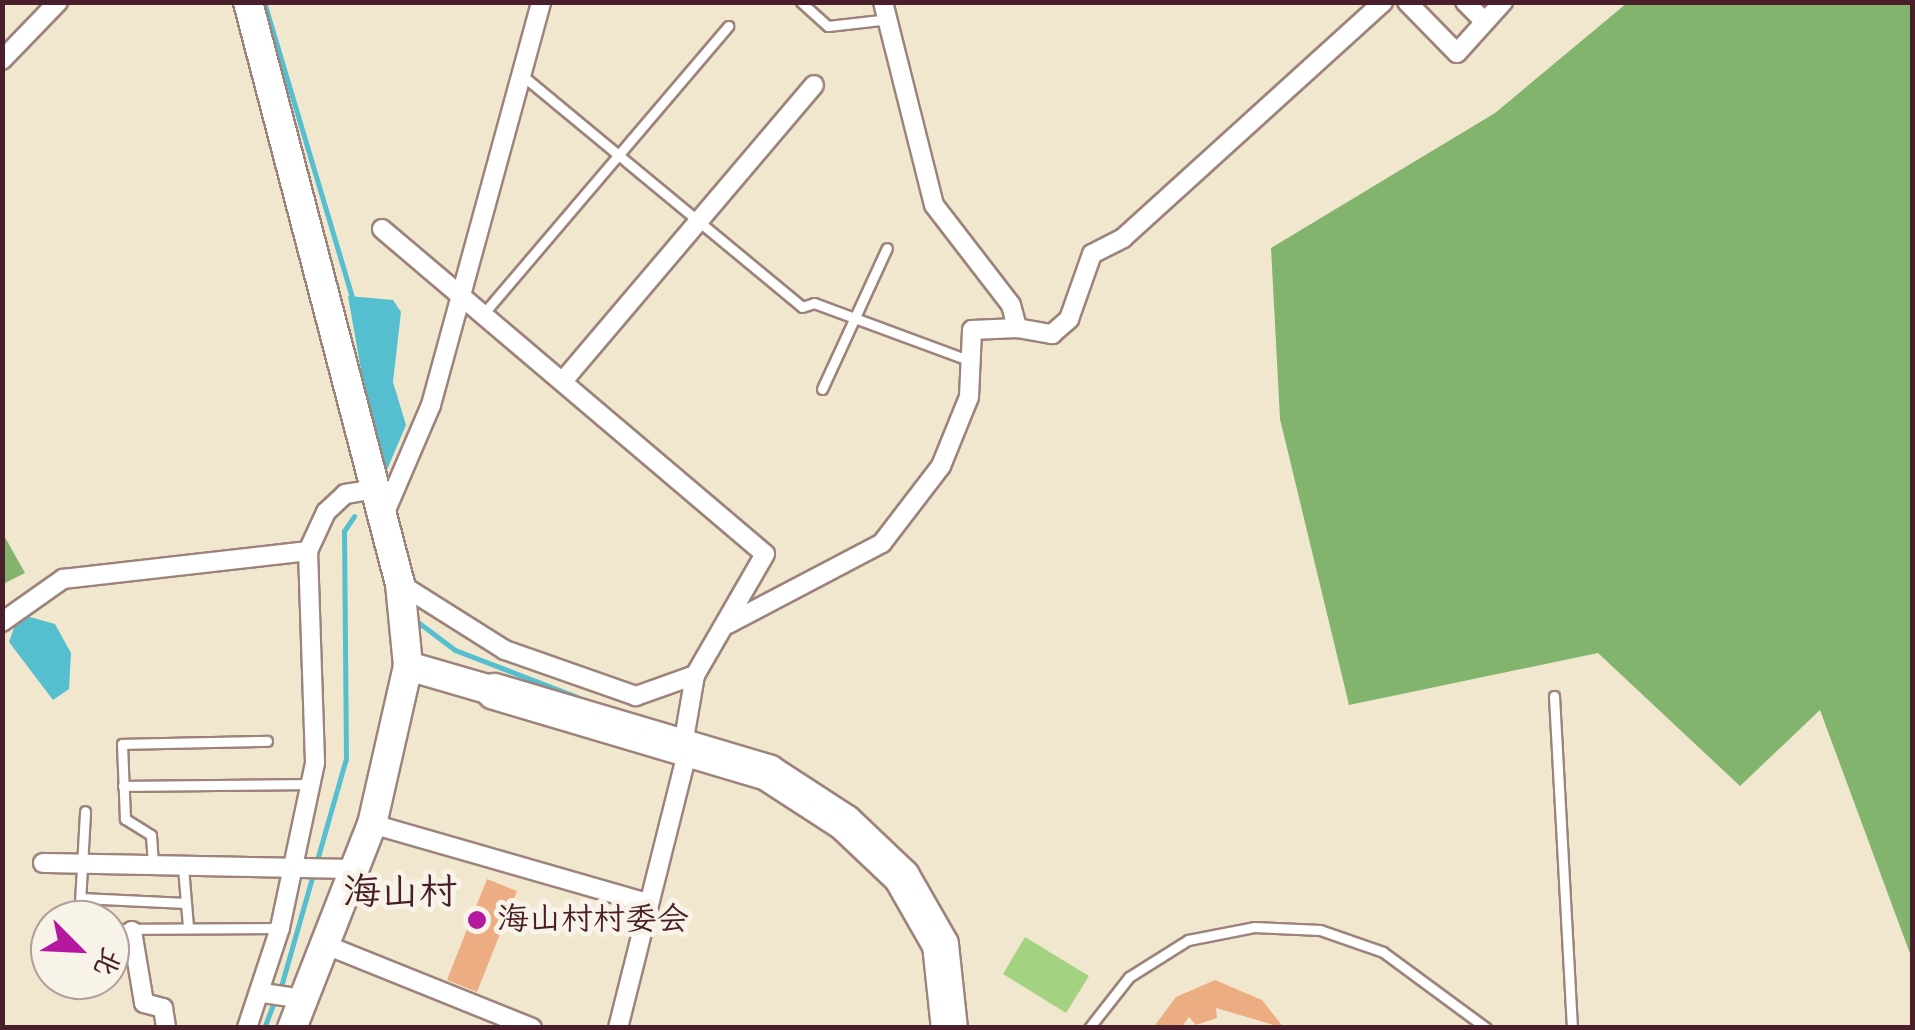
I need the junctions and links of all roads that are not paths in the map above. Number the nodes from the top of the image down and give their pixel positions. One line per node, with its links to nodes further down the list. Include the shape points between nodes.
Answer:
1 (58, 2): 12 (street)
2 (248, 2): 26 (street)
3 (541, 2): 13 (street)
4 (800, 2): 9 (lane, via 828,26)
5 (1383, 2): 22 (street, via 1167,200 1092,254 1062,331)
6 (1406, 2): 10 (street, via 1457,53)
7 (1465, 2): 10 (street)
8 (1503, 2): 10 (street)
9 (882, 11): 22 (street, via 934,205 1011,306)
10 (1486, 22)
11 (728, 26): 15 (lane)
12 (2, 60)
13 (520, 74): 15 (lane); 19 (street)
14 (814, 85): 16 (street)
15 (618, 154): 16 (lane); 20 (lane)
16 (698, 222): 21 (lane, via 802,307); 24 (street)
17 (382, 229): 19 (street)
18 (886, 248): 21 (lane)
19 (462, 296): 20 (street); 27 (street, via 431,405)
20 (483, 314): 24 (street)
21 (851, 317): 23 (lane); 25 (lane)
22 (1017, 328): 23 (street, via 972,330)
23 (968, 360): 31 (street, via 970,396 942,466 882,543)
24 (563, 382): 31 (street, via 766,554)
25 (822, 389)
26 (370, 490): 27 (street); 28 (street, via 345,494 326,512)
27 (380, 527): 29 (street)
28 (308, 550): 30 (street, via 62,580); 39 (street, via 318,668)
29 (400, 584): 32 (street); 33 (street, via 453,624 554,671 636,696)
30 (2, 622)
31 (728, 624): 33 (street)
32 (408, 666): 34 (street); 42 (street)
33 (695, 676): 36 (street)
34 (494, 690): 63 (highway, via 766,772 844,822 901,876 940,944)
35 (1554, 696): 66 (lane)
36 (684, 732)
37 (267, 741): 40 (lane, via 122,744)
38 (684, 765): 51 (street)
39 (312, 784): 40 (lane); 47 (street)
40 (123, 786): 45 (lane, via 125,819 151,835)
41 (85, 811): 44 (lane)
42 (372, 824): 48 (street); 51 (street)
43 (43, 863): 44 (street)
44 (81, 863): 45 (street); 49 (lane)
45 (153, 864): 46 (street)
46 (183, 864): 47 (street); 50 (lane)
47 (296, 869): 48 (street); 53 (street)
48 (344, 870): 55 (street)
49 (81, 898): 50 (lane)
50 (186, 903): 52 (lane)
51 (647, 903): 62 (street)
52 (188, 927): 53 (lane); 54 (lane)
53 (280, 928): 56 (street)
54 (132, 931): 58 (street, via 144,1002 164,1008)
55 (326, 945): 57 (street); 61 (street)
56 (265, 994): 57 (street); 59 (street)
57 (295, 998): 60 (street)
58 (166, 1028)
59 (247, 1028)
60 (292, 1028)
61 (532, 1028)
62 (618, 1028)
63 (949, 1028)
64 (1089, 1028): 65 (lane, via 1130,977 1188,940 1254,927 1320,930 1383,952)
65 (1486, 1028)
66 (1572, 1028)

